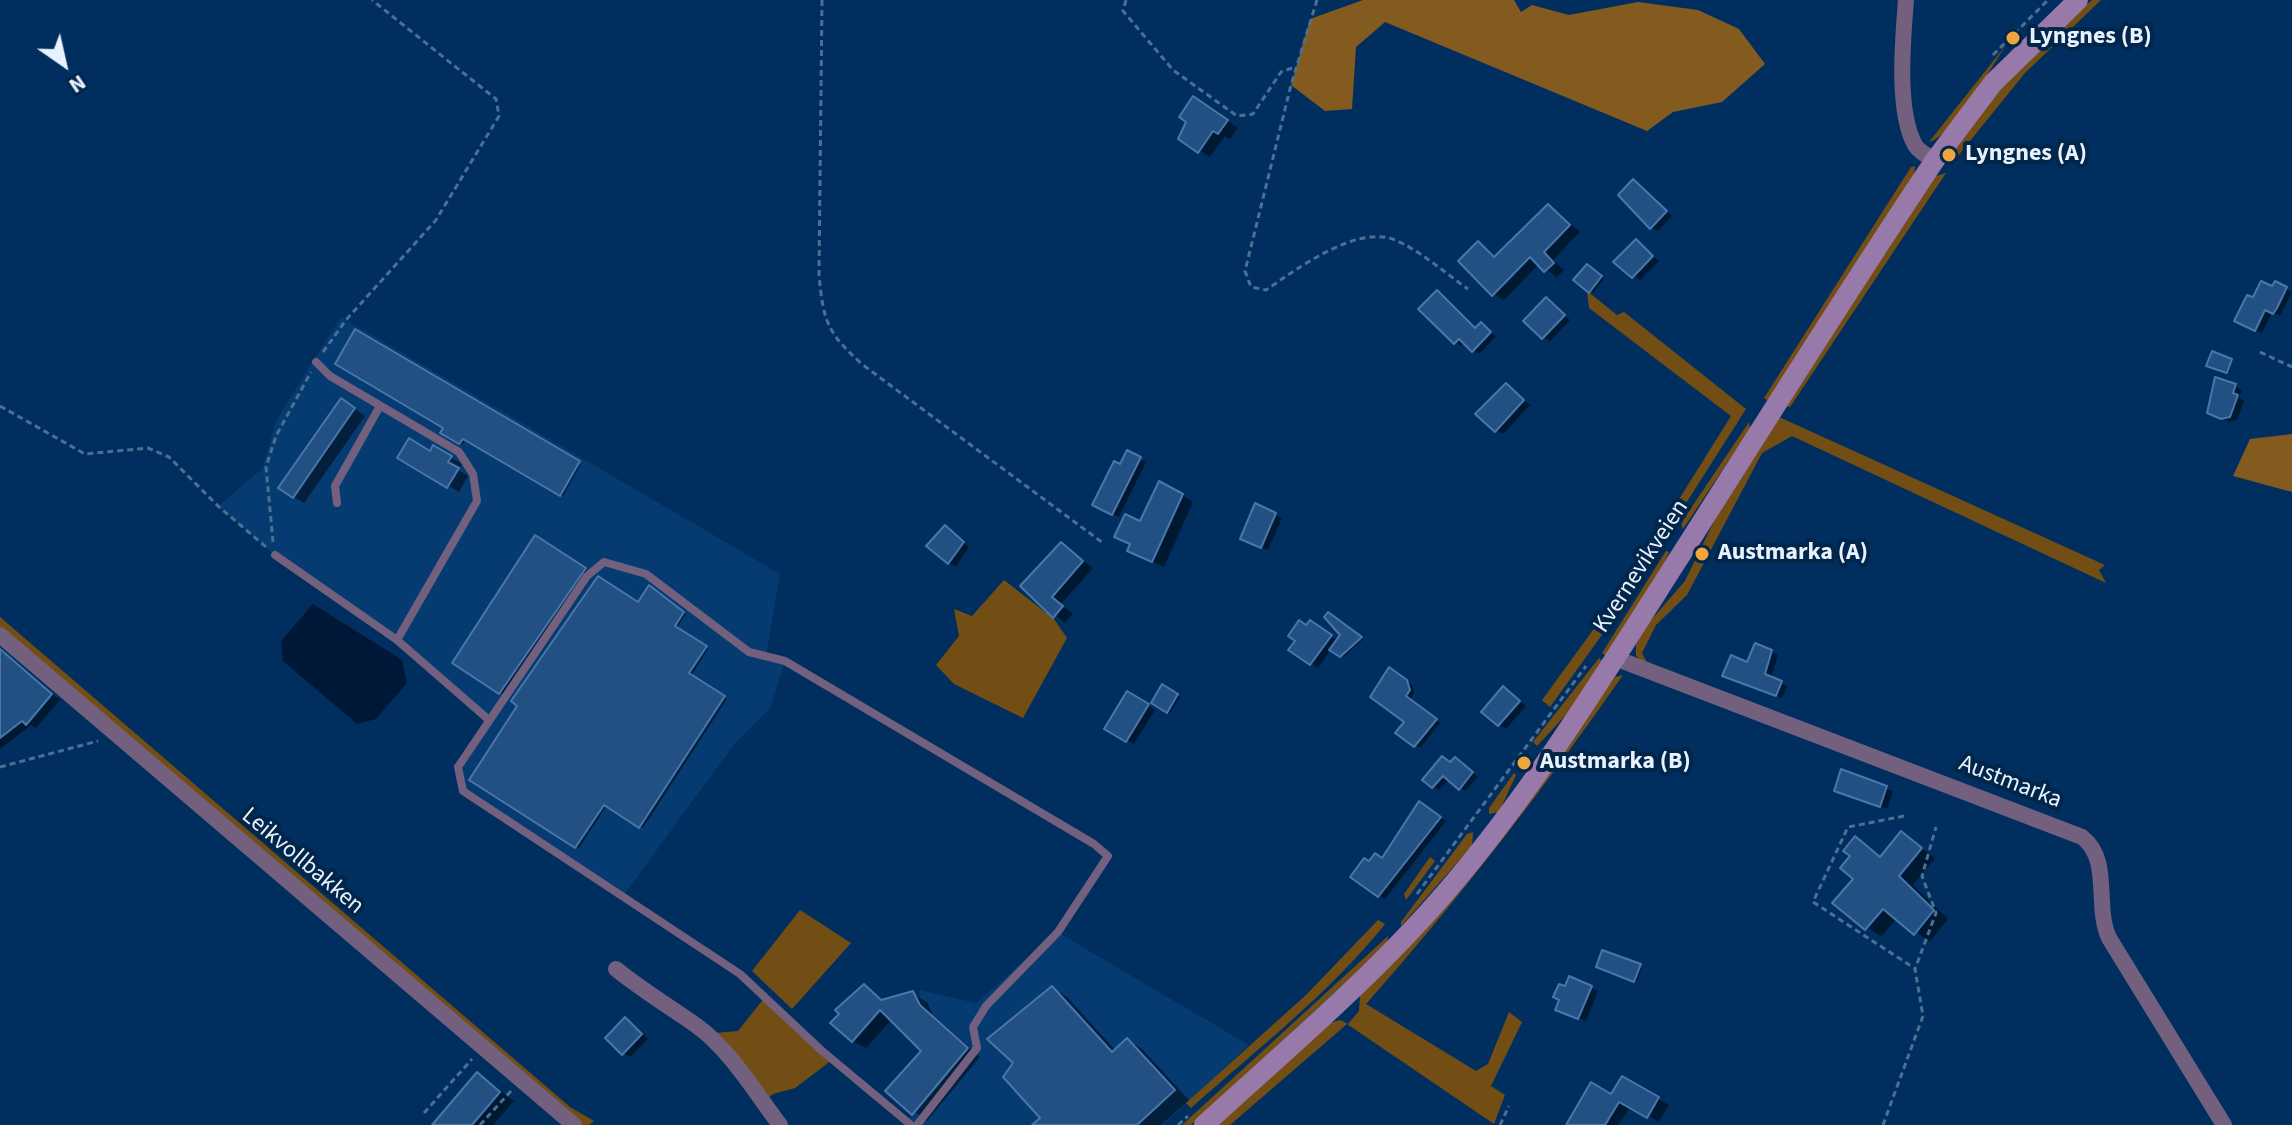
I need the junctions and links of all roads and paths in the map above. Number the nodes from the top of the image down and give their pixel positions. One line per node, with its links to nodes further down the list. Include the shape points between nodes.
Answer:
1 (372, 0): 11 (path, via 496,99 499,116 436,220 346,320)
2 (822, 0): 16 (path, via 822,315 841,345 863,365)
3 (1126, 0): 7 (path, via 1123,11 1173,70 1237,116 1253,114 1281,72)
4 (1317, 0): 7 (path)
5 (1906, 0): 8 (street, via 1907,118 1914,144)
6 (2078, 0): 8 (main road, Kvernevikveien, via 1993,83)
7 (1295, 67): 9 (path, via 1245,271 1251,287 1266,290 1315,257 1367,236 1394,239)
8 (1935, 160): 20 (main road, Kvernevikveien)
9 (1468, 289)
10 (2260, 352): 12 (path)
11 (316, 362): 14 (lane); 17 (path, via 276,436 266,467)
12 (2292, 367)
13 (0, 406): 17 (path, via 85,454 148,448 169,457)
14 (380, 406): 15 (lane, via 335,486); 19 (lane, via 459,452 473,474 477,501)
15 (337, 503)
16 (1103, 543)
17 (275, 555): 19 (lane)
18 (0, 635): 22 (street, Leikvollbakken)
19 (397, 640): 21 (lane)
20 (1615, 658): 38 (main road, Kvernevikveien, via 1542,769 1431,909 1336,1008); 41 (street, Austmarka, via 2086,840 2098,861 2106,931)
21 (489, 720): 37 (lane, via 458,767 463,791 740,974 832,1060); 37 (lane, via 587,576 604,562 646,574 749,652 785,661 1108,856 1058,932 986,1006 973,1027 977,1048)
22 (117, 736): 24 (path); 30 (street, Leikvollbakken)
23 (1515, 758): 27 (path)
24 (0, 767)
25 (1904, 816): 29 (path, via 1848,827 1813,902)
26 (1936, 827): 29 (path, via 1922,876 1936,913)
27 (1409, 904)
28 (616, 969): 36 (street, via 697,1026)
29 (1915, 969): 40 (path, via 1923,1016)
30 (483, 1047): 31 (street, Leikvollbakken); 33 (path)
31 (521, 1080): 34 (path); 35 (street, Leikvollbakken)
32 (1509, 1106): 39 (path)
33 (424, 1113)
34 (480, 1125)
35 (574, 1125)
36 (780, 1125)
37 (914, 1125)
38 (1204, 1125)
39 (1500, 1125)
40 (1883, 1125)
41 (2224, 1125)

